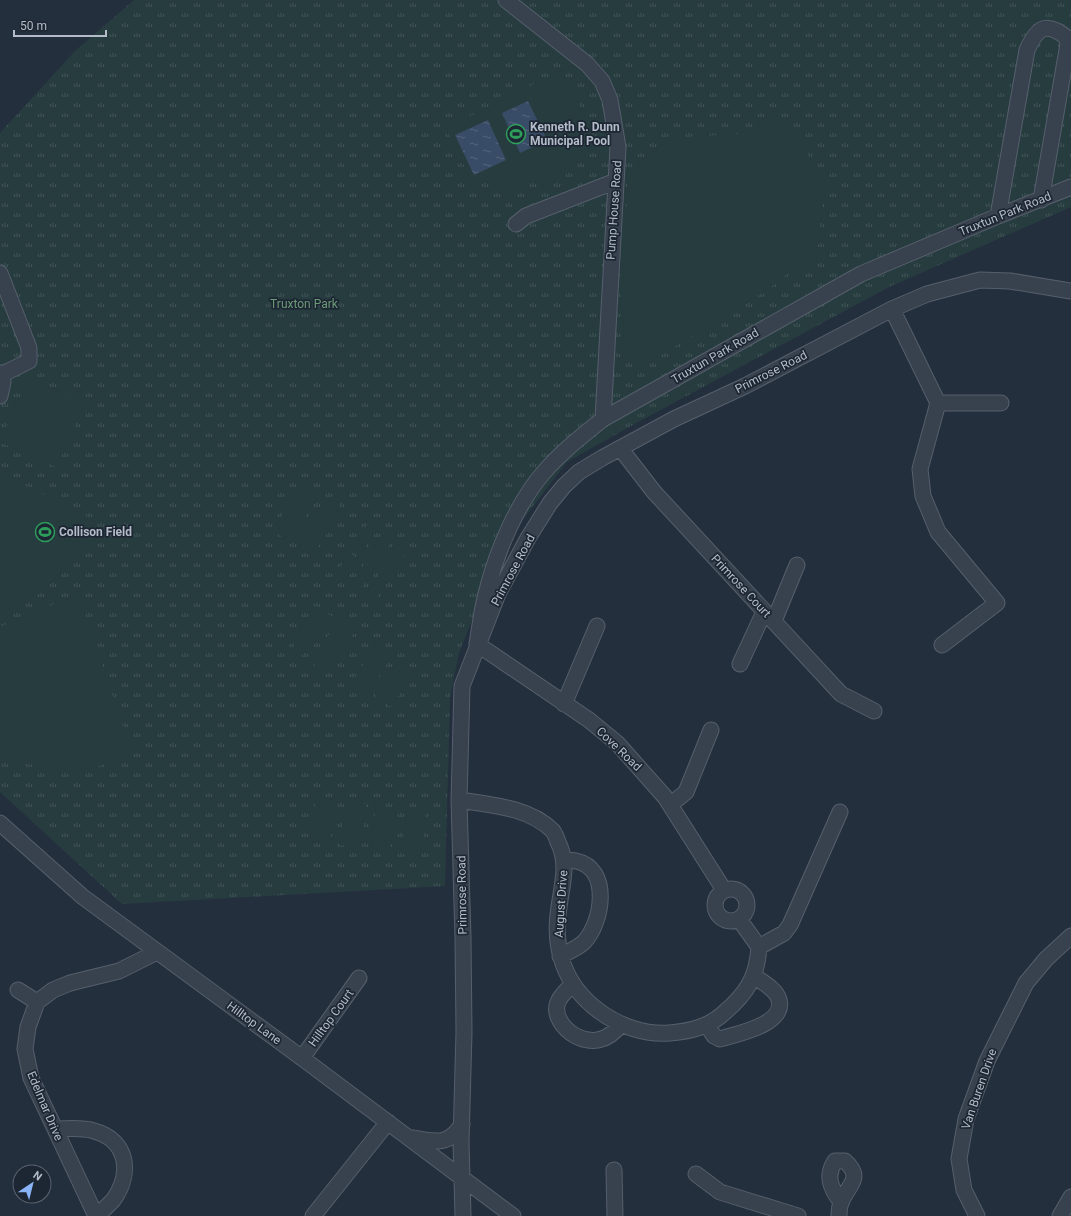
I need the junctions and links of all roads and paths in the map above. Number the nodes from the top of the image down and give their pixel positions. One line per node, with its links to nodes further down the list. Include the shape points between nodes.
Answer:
1 (506, 0): 2 (street, Pump House Road, via 587,64 602,81 610,100 618,147)
2 (616, 181): 6 (street, via 526,216); 14 (street, Pump House Road)
3 (1071, 187): 4 (street, Truxtun Park Road)
4 (1040, 200): 5 (street, Truxtun Park Road); 5 (street, via 1068,44 1066,37 1049,28 1040,29 1034,35 1027,50)
5 (998, 216): 14 (street, Truxtun Park Road, via 861,274)
6 (516, 224)
7 (0, 273): 10 (street, via 29,348 29,361)
8 (1071, 291): 9 (street, Primrose Road, via 1010,281 980,280 927,294)
9 (892, 309): 12 (street); 15 (street, Primrose Road)
10 (1, 374): 11 (street, via 3,382)
11 (0, 396)
12 (938, 403): 13 (street); 20 (street, via 920,469 923,496 938,532 997,603)
13 (1001, 403)
14 (603, 419): 19 (street, Truxtun Park Road, via 555,460 542,474 523,503 503,544 487,590)
15 (620, 448): 17 (street, Primrose Court, via 654,492); 19 (street, Primrose Road, via 579,472 550,503 498,594)
16 (797, 566): 17 (street)
17 (769, 616): 21 (street); 23 (street, Primrose Court, via 841,694)
18 (598, 626): 22 (street)
19 (477, 644): 22 (street, Cove Road); 25 (street, Primrose Road, via 462,686)
20 (942, 644)
21 (740, 664)
22 (564, 704): 26 (street, Cove Road, via 617,743)
23 (874, 711)
24 (711, 730): 26 (street, via 686,792)
25 (459, 800): 29 (street, August Drive, via 504,806 532,817 553,832); 45 (street, Primrose Road, via 463,946)
26 (670, 805): 30 (street, Cove Road)
27 (840, 812): 33 (street, via 790,924 784,933)
28 (0, 823): 34 (street, Hilltop Lane, via 83,897)
29 (564, 860): 35 (street, August Drive, via 565,875 558,908 557,934); 35 (street, via 586,865 593,872 600,890 600,910 594,928 584,942)
30 (724, 890): 31 (street, via 736,889 747,900 747,911); 31 (street, via 715,901 716,911 728,921)
31 (739, 919): 33 (street)
32 (1069, 942): 58 (street, Van Buren Drive, via 1046,959 1026,983 987,1061 966,1119 959,1159 964,1190)
33 (759, 947): 36 (street, August Drive)
34 (157, 952): 40 (street, via 119,971 70,983 53,990); 43 (street, Hilltop Lane)
35 (560, 956): 38 (street, August Drive)
36 (754, 976): 42 (street, August Drive, via 739,1000); 42 (street, via 778,997 779,1006 773,1018 765,1025 720,1039 714,1036)
37 (359, 978): 43 (street, Hilltop Court)
38 (572, 985): 41 (street, August Drive, via 593,1007); 41 (street, via 557,1003 558,1014 573,1035 599,1041 608,1037)
39 (18, 990): 40 (street)
40 (37, 1002): 46 (street, Edelmar Drive, via 28,1027 26,1049 31,1078)
41 (621, 1024): 42 (street, August Drive, via 664,1033 688,1031)
42 (708, 1025)
43 (302, 1058): 44 (street, Hilltop Lane)
44 (388, 1122): 47 (street, Hilltop Lane); 53 (street)
45 (462, 1124): 47 (street, via 456,1134 437,1143); 50 (street, Primrose Road)
46 (55, 1129): 52 (street, Edelmar Drive); 52 (street, via 78,1128 95,1131 112,1140 122,1150 125,1162 121,1186 113,1200)
47 (409, 1138): 50 (street, Hilltop Lane)
48 (614, 1170): 56 (street)
49 (696, 1174): 57 (street, via 720,1192)
50 (463, 1178): 54 (street, Primrose Road); 55 (street, Hilltop Lane)
51 (1071, 1197): 59 (street)
52 (96, 1216)
53 (314, 1216)
54 (463, 1216)
55 (513, 1216)
56 (615, 1216)
57 (798, 1216)
58 (977, 1216)
59 (1060, 1216)

